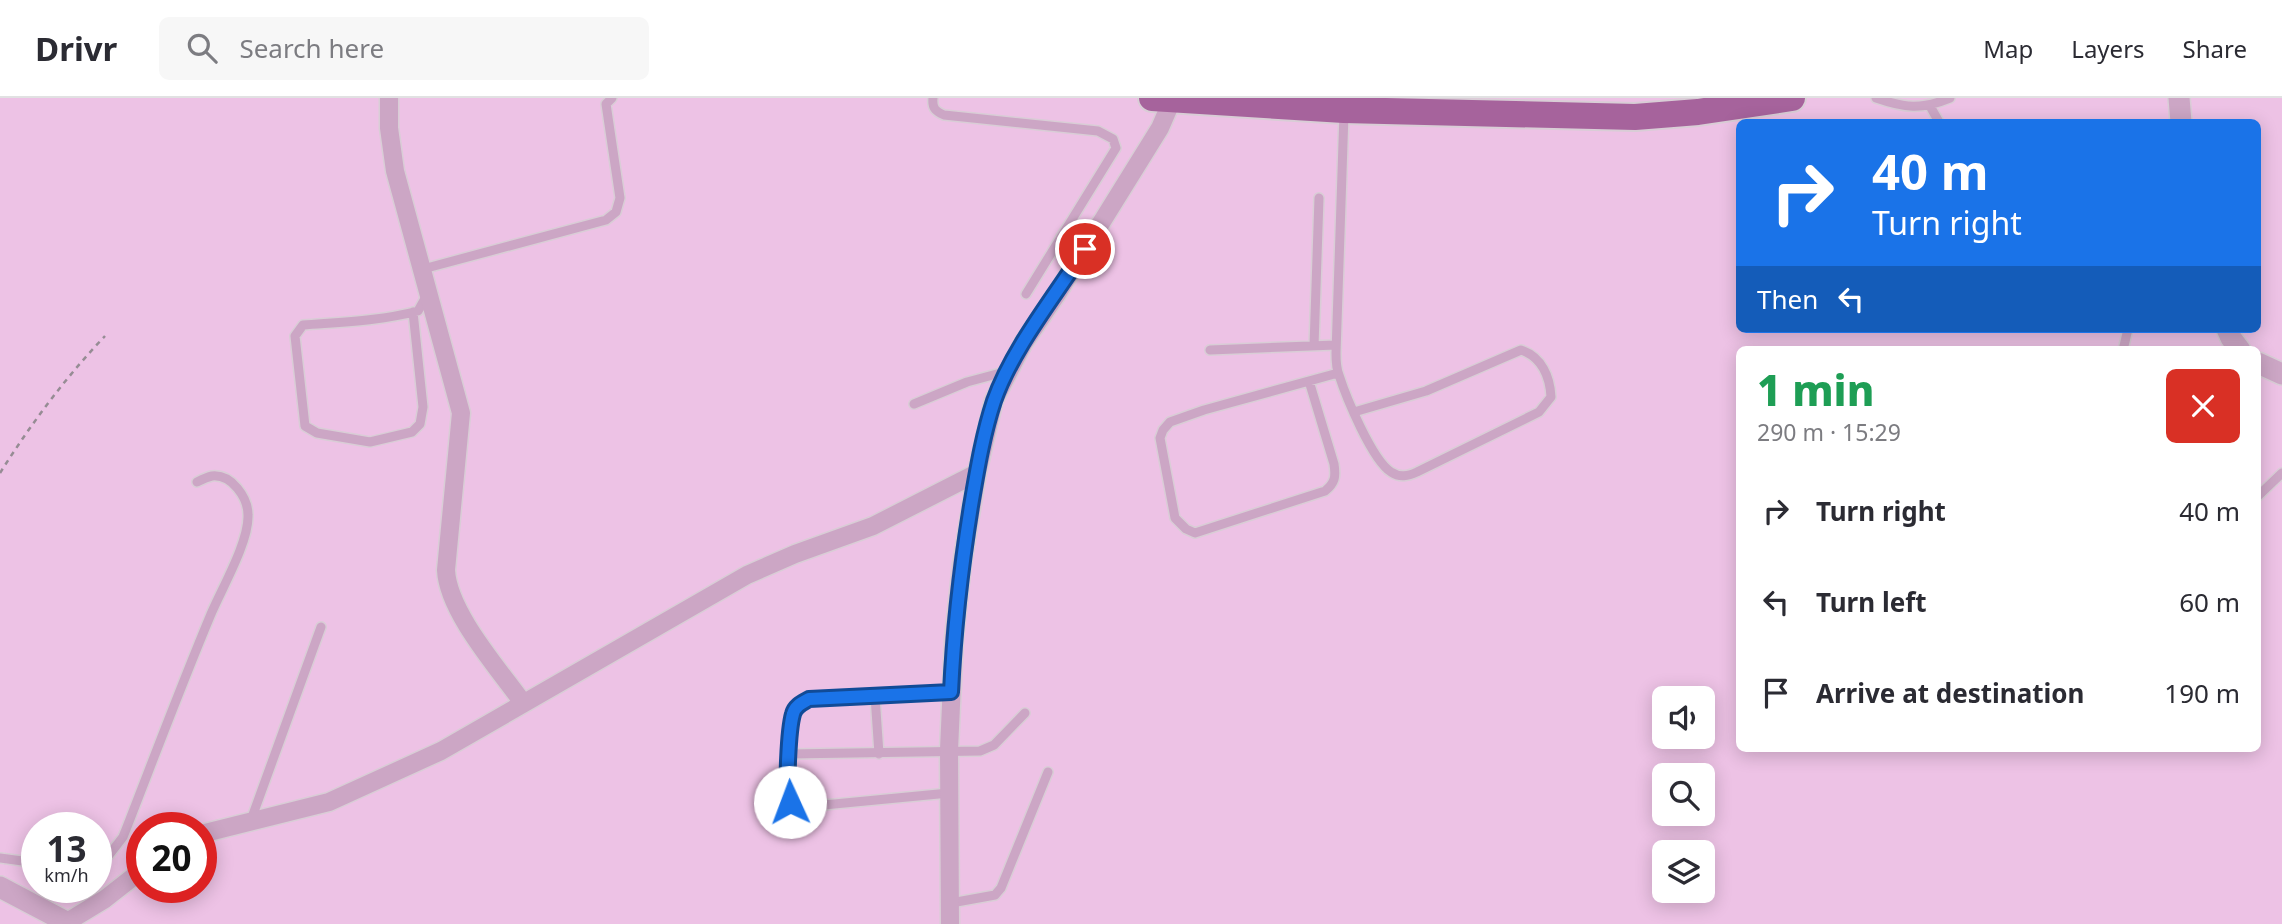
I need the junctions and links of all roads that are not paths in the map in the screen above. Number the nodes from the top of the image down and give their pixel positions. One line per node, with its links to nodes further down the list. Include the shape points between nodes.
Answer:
1 (389, 98): 14 (street, via 395,171)
2 (612, 98): 14 (lane, via 606,104 620,198 616,212 606,220)
3 (933, 98): 15 (lane, via 932,105 944,115 1098,131 1113,139 1116,148)
4 (1166, 98): 10 (main road); 21 (street, via 1160,128)
5 (1792, 98): 10 (main road, via 1634,117)
6 (1876, 98): 9 (lane, via 1903,107)
7 (1950, 98): 9 (lane)
8 (2179, 98): 12 (street)
9 (1930, 106): 11 (lane)
10 (1344, 110): 17 (lane)
11 (1937, 119)
12 (2181, 119)
13 (1319, 198): 18 (lane)
14 (426, 278): 16 (lane, via 426,299); 34 (street, via 461,412 446,570 450,591)
15 (1026, 294)
16 (413, 312): 16 (lane, via 303,325 298,330 305,426 317,433 370,442 412,432 420,424 423,407)
17 (1336, 345): 18 (lane); 22 (lane)
18 (1314, 346): 19 (lane)
19 (1210, 350)
20 (2261, 364): 23 (street)
21 (1008, 371): 25 (lane); 27 (street, via 995,400)
22 (1338, 373): 24 (lane); 26 (lane)
23 (2282, 374)
24 (1309, 381): 24 (lane, via 1170,422 1160,438 1179,523 1195,533 1332,485 1334,464)
25 (914, 404)
26 (1354, 412): 26 (lane, via 1384,466 1405,477 1539,412 1551,397 1550,383 1537,360 1521,350 1426,391)
27 (977, 473): 32 (street, via 962,564); 34 (street, via 873,526 747,575)
28 (2282, 473): 30 (lane)
29 (197, 482): 43 (lane, via 220,477 237,487 247,506 247,528 122,837)
30 (2261, 493)
31 (321, 627): 41 (lane)
32 (951, 692): 33 (lane); 36 (street)
33 (875, 696): 37 (lane, via 809,699 799,705 793,712); 38 (lane)
34 (523, 703): 41 (street, via 441,751 348,794)
35 (1025, 713): 36 (lane, via 994,745 980,751)
36 (949, 750): 38 (lane); 40 (street)
37 (789, 754): 38 (lane); 40 (lane, via 787,795 790,802 803,807)
38 (879, 754)
39 (1048, 772): 48 (lane, via 996,895)
40 (951, 793): 48 (street)
41 (251, 820): 42 (street)
42 (217, 830)
43 (112, 851)
44 (0, 858): 45 (lane)
45 (21, 861)
46 (126, 883): 49 (street)
47 (0, 887): 49 (street)
48 (951, 903): 50 (street)
49 (67, 924)
50 (950, 924)

